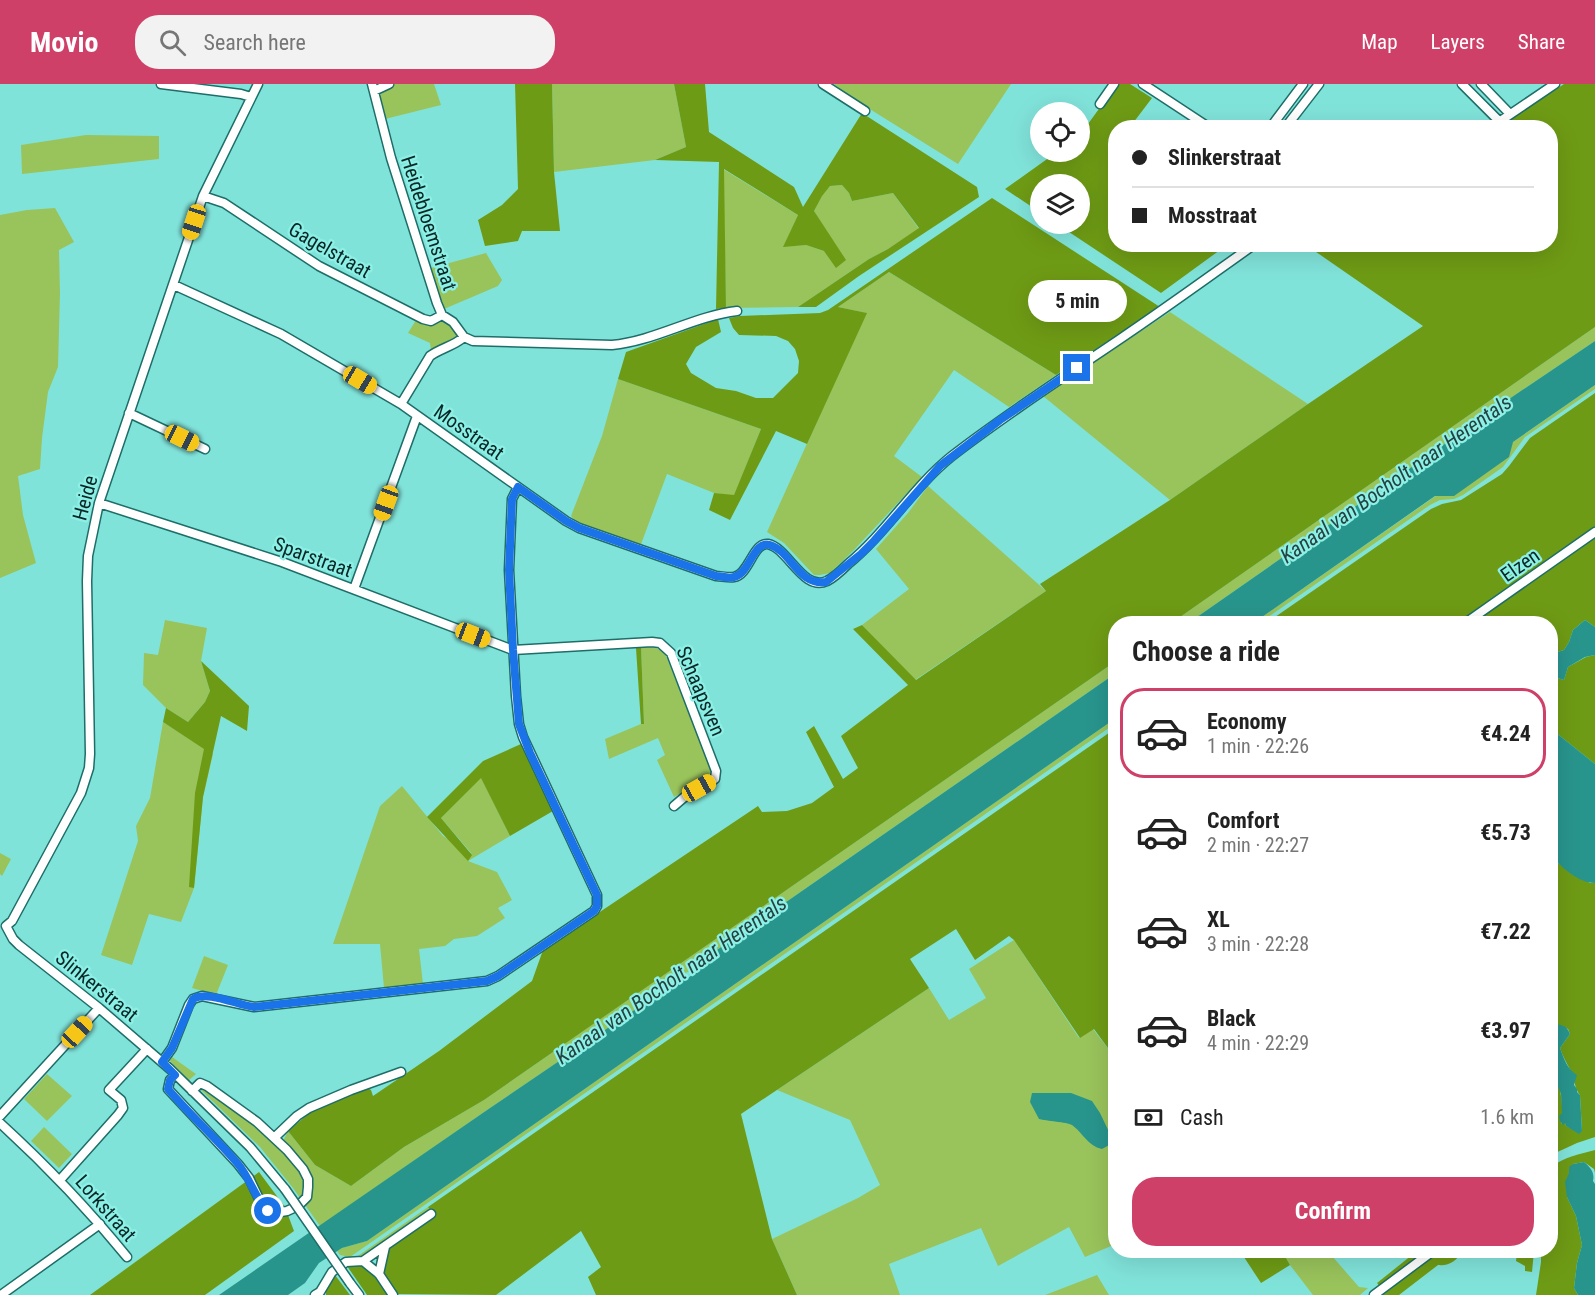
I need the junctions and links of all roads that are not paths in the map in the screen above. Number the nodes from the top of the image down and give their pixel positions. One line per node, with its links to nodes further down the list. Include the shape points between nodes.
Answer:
1 (161, 84): 13 (street)
2 (258, 84): 13 (street, Heide)
3 (389, 84): 12 (street)
4 (824, 84): 15 (street)
5 (1114, 84): 14 (street)
6 (1143, 84): 17 (street)
7 (1303, 84): 18 (street)
8 (1319, 84): 19 (street)
9 (1462, 84): 20 (street)
10 (1480, 84): 16 (street)
11 (1555, 84): 16 (street)
12 (373, 87): 26 (street, Heidebloemstraat, via 391,158)
13 (251, 98): 22 (street, Heide)
14 (1100, 104)
15 (865, 111)
16 (1510, 114): 21 (street)
17 (1198, 120)
18 (1276, 120)
19 (1291, 120)
20 (1498, 120)
21 (1501, 120)
22 (203, 196): 24 (street, Heide); 26 (street, Gagelstraat, via 224,203 319,266 423,319 431,321)
23 (1244, 252): 32 (street, Mosstraat, via 952,457 861,554 826,582 809,580 768,544 758,549 738,576 716,576 579,528)
24 (174, 285): 28 (street, Mosstraat, via 281,334); 29 (street, Heide)
25 (737, 311): 27 (street, via 612,345)
26 (442, 315): 27 (street, Heidebloemstraat)
27 (464, 337): 28 (street, via 430,356)
28 (401, 404): 30 (street, Mosstraat)
29 (129, 413): 31 (street); 33 (street, Heide)
30 (417, 416): 32 (street, Mosstraat); 35 (street)
31 (205, 449)
32 (518, 487): 37 (street, via 512,499 509,570)
33 (99, 503): 35 (street, Sparstraat, via 282,562); 39 (street, Heide, via 87,581 89,768 81,793 12,921)
34 (1595, 532): 36 (street, Elzen)
35 (354, 590): 37 (street, Sparstraat)
36 (1475, 616)
37 (513, 650): 38 (street, Schaapsven, via 652,642 667,649 716,771 715,779); 42 (street, via 521,731 597,895 594,911 487,981 254,1007 197,996)
38 (674, 806)
39 (3, 926): 40 (street, Slinkerstraat, via 13,939)
40 (99, 1008): 41 (street, Slinkerstraat); 46 (street)
41 (147, 1049): 42 (street, Slinkerstraat); 49 (street, Lorkstraat, via 110,1090 121,1100 123,1108)
42 (162, 1062): 44 (street, Slinkerstraat)
43 (402, 1072): 48 (street, via 309,1108)
44 (175, 1075): 45 (street, Slinkerstraat); 48 (street, via 168,1089 238,1164 263,1207 282,1213 298,1206 306,1197 308,1179)
45 (192, 1091): 48 (street, via 200,1083 207,1086); 59 (street, Slinkerstraat, bridge, via 250,1146)
46 (0, 1116)
47 (0, 1123): 49 (street, Lorkstraat)
48 (274, 1138)
49 (60, 1180): 51 (street, Lorkstraat)
50 (431, 1214): 52 (street)
51 (100, 1224): 53 (street, Lorkstraat); 58 (street)
52 (385, 1247): 55 (street); 56 (street)
53 (127, 1257)
54 (1424, 1258): 61 (street)
55 (363, 1261): 56 (street); 57 (street, via 346,1262 332,1272)
56 (379, 1274): 60 (street)
57 (319, 1294)
58 (1, 1295)
59 (359, 1295)
60 (393, 1295)
61 (1374, 1295)

